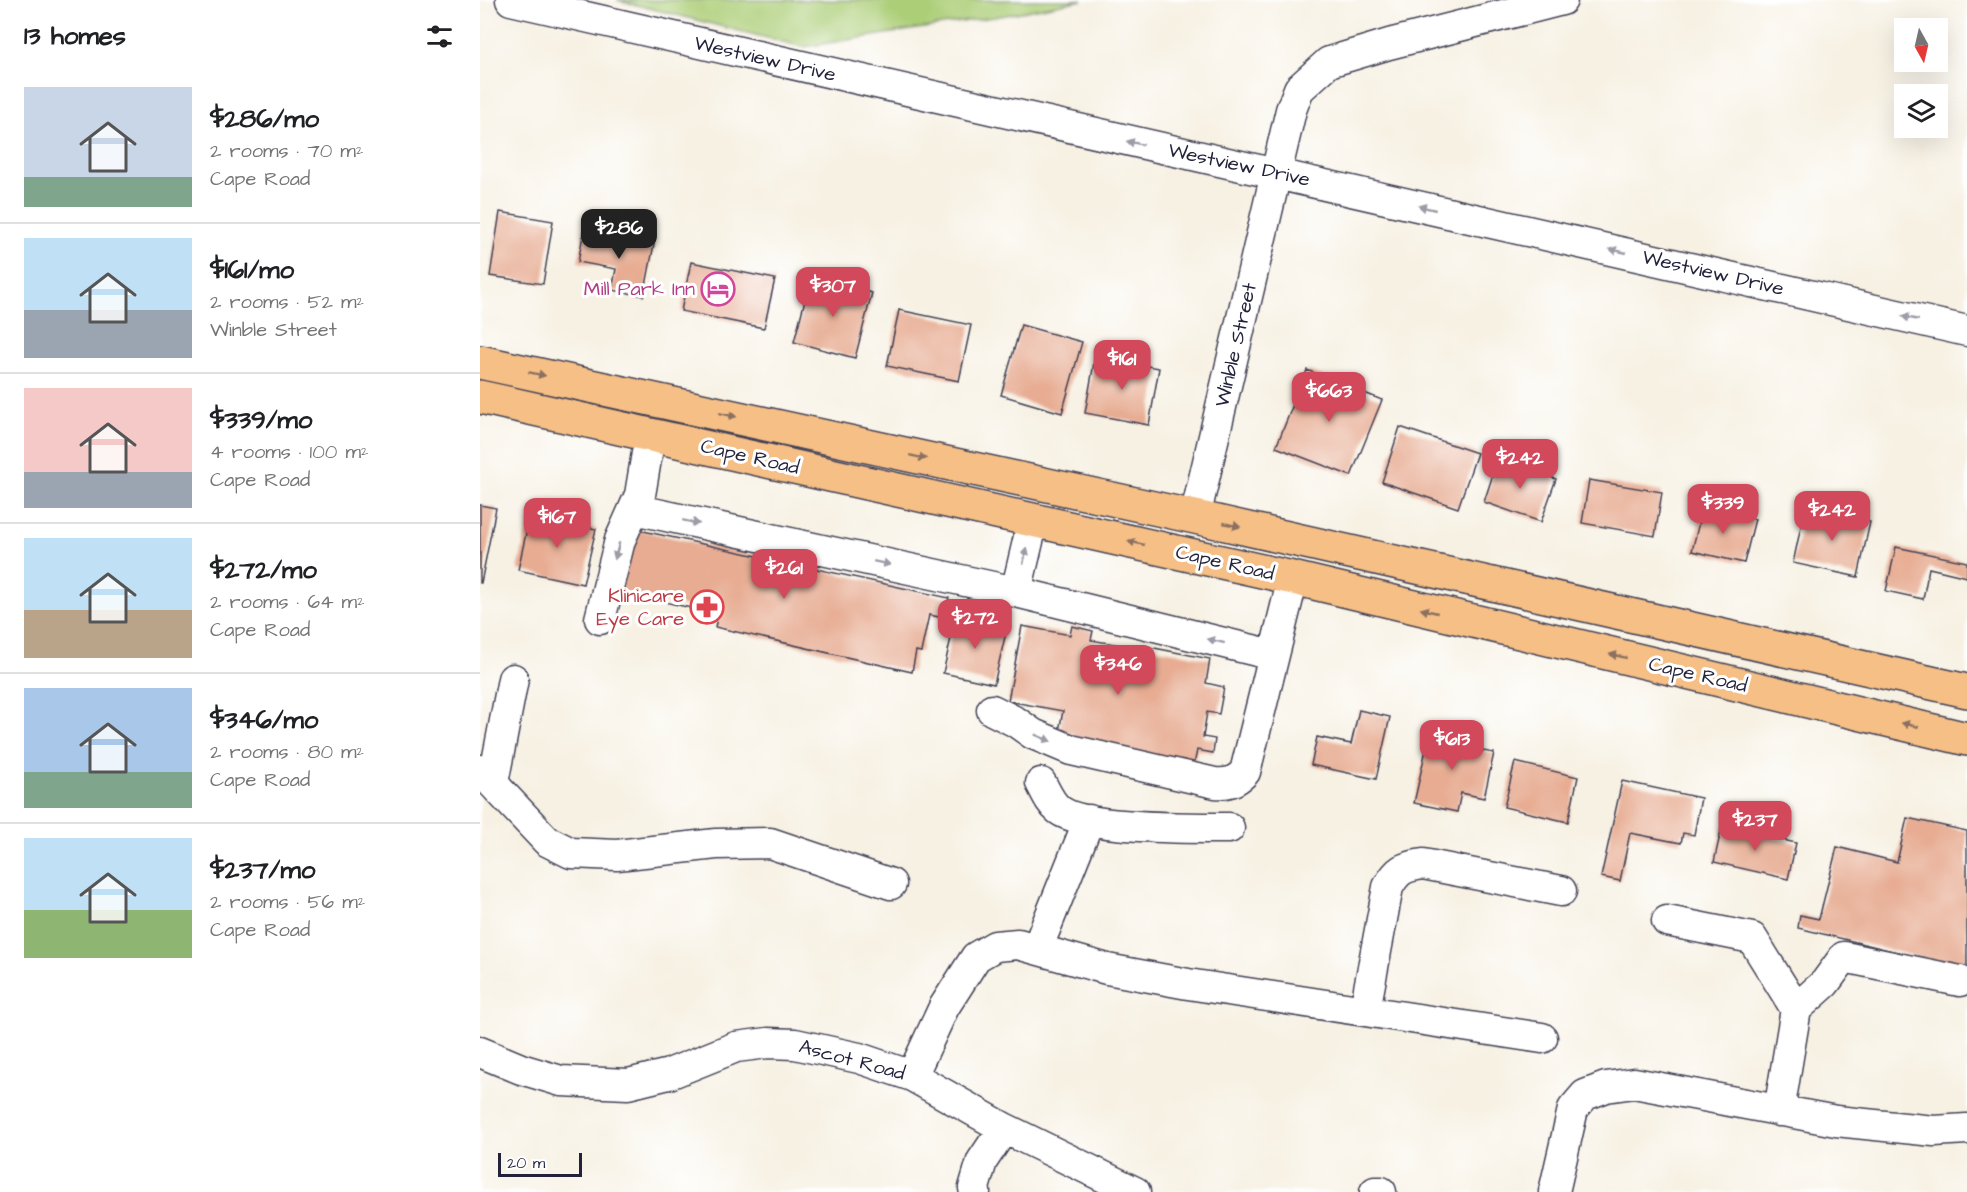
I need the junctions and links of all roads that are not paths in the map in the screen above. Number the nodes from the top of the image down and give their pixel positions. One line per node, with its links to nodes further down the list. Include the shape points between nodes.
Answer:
1 (511, 0): 3 (street, Westview Drive, one-way to 1)
2 (1562, 0): 3 (street, Winble Street, via 1329,62 1299,88)
3 (1276, 173): 4 (street, Westview Drive, one-way to 3); 9 (street, Winble Street)
4 (1967, 331)
5 (480, 362): 9 (main road, Cape Road, one-way to 9)
6 (480, 397): 7 (main road, Cape Road)
7 (650, 435): 8 (street); 10 (main road, Cape Road)
8 (634, 509): 12 (street, one-way to 12); 13 (street, one-way to 13, via 620,540)
9 (1195, 517): 16 (main road, Cape Road, one-way to 16)
10 (1033, 520): 11 (main road, Cape Road, one-way to 10); 12 (street, one-way to 10)
11 (1293, 578): 14 (street); 18 (main road, Cape Road, one-way to 11)
12 (1016, 592): 14 (street, one-way to 12)
13 (600, 619)
14 (1273, 655): 17 (street, one-way to 14, via 1071,750 1227,783 1245,772)
15 (513, 679): 19 (street)
16 (1967, 691)
17 (992, 710)
18 (1967, 739)
19 (486, 777): 23 (street, via 547,841 571,853 616,855 716,844 770,843)
20 (1041, 783): 21 (street, via 1060,811)
21 (1089, 820): 22 (street); 26 (street)
22 (1229, 828)
23 (891, 884)
24 (1562, 891): 29 (street, via 1423,864 1405,867 1388,887)
25 (1667, 921): 28 (street, via 1752,938)
26 (1037, 949): 29 (street, via 1107,969); 32 (street, via 1018,944 995,946 976,957 944,1007)
27 (1960, 981): 28 (street, via 1844,957 1825,983)
28 (1796, 1009): 33 (street)
29 (1365, 1010): 30 (street)
30 (1542, 1038)
31 (480, 1052): 32 (street, Ascot Road, via 561,1081 628,1084 669,1074 736,1047 795,1044 859,1058)
32 (912, 1076): 34 (street, Ascot Road)
33 (1779, 1111): 35 (street, via 1912,1129); 40 (street, via 1634,1083 1606,1087 1585,1095 1573,1109)
34 (1004, 1128): 36 (street, via 982,1161); 37 (street, Ascot Road)
35 (1967, 1129)
36 (975, 1192)
37 (1135, 1192)
38 (1375, 1192): 39 (street)
39 (1380, 1192)
40 (1554, 1192)

